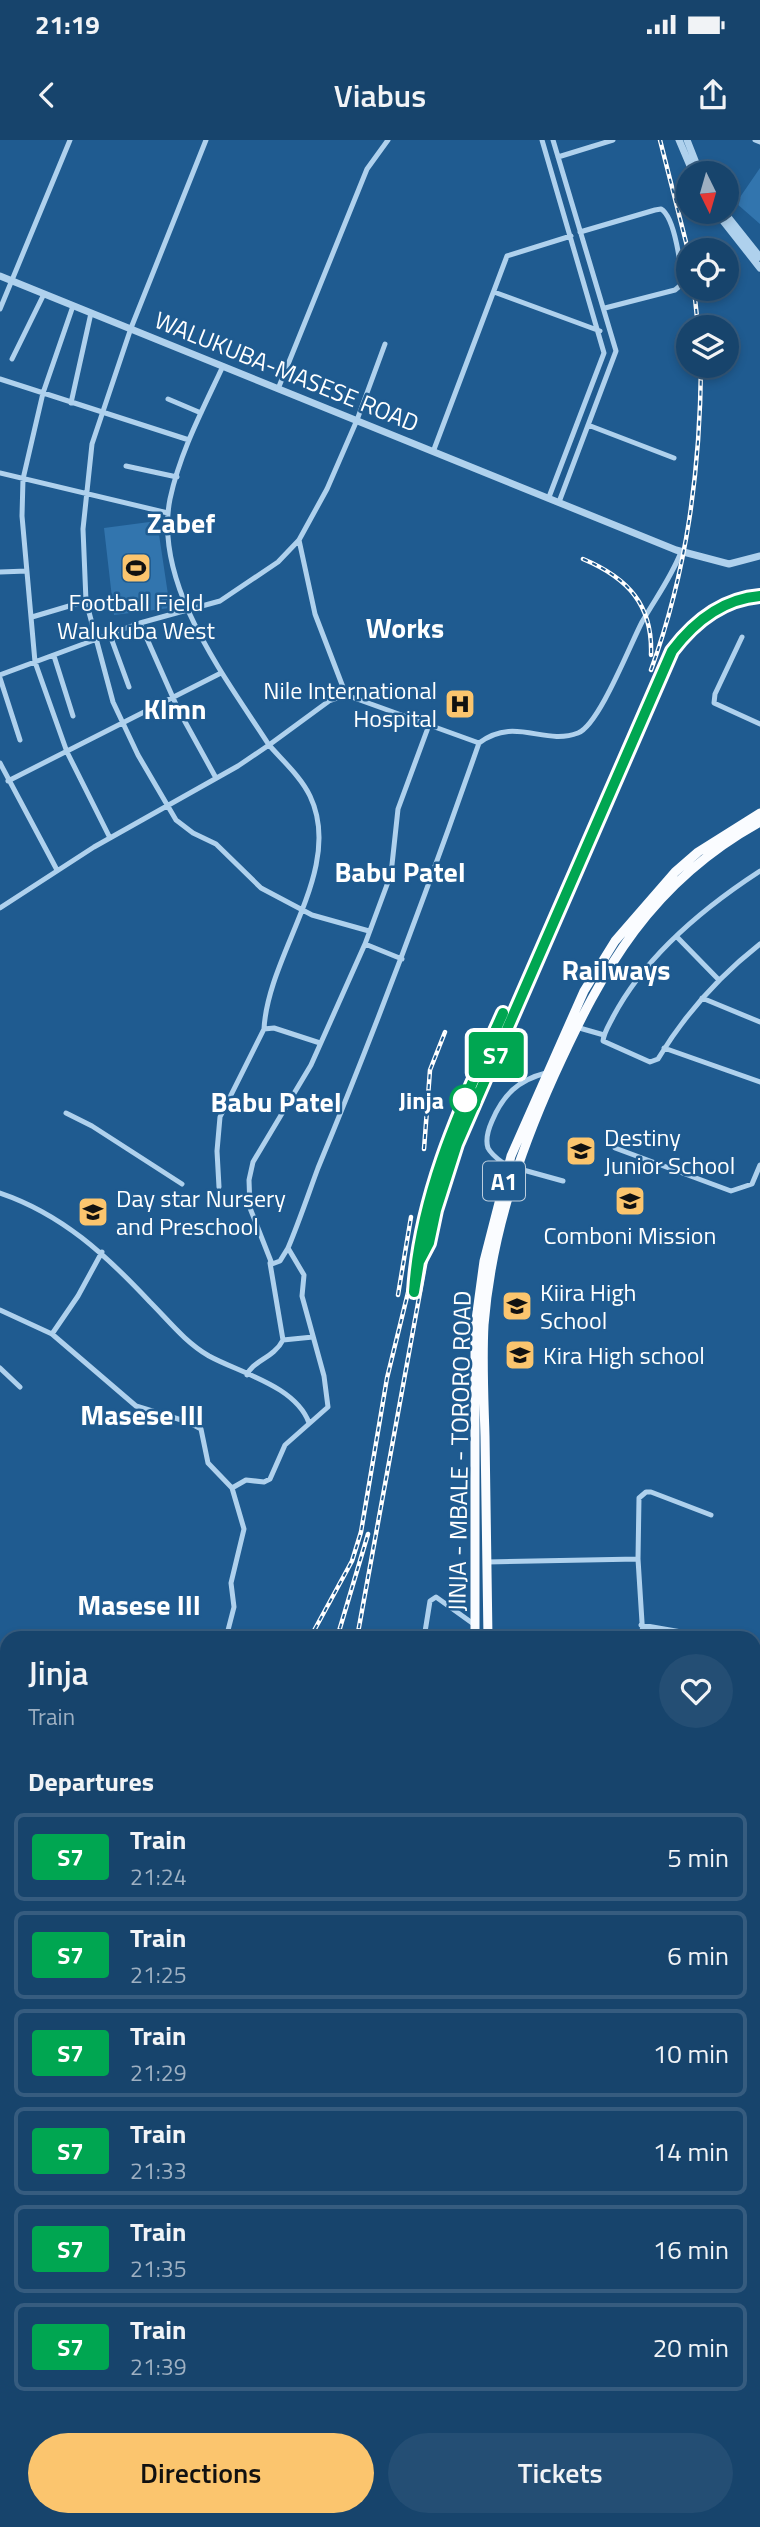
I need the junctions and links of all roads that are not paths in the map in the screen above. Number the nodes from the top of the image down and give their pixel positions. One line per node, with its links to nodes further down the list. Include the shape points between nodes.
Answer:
1 (71, 140): 25 (street)
2 (205, 140): 34 (street)
3 (388, 140): 40 (street, via 362,181)
4 (542, 140): 13 (street)
5 (553, 140): 9 (street)
6 (613, 140): 9 (street)
7 (679, 140): 10 (street)
8 (687, 140): 11 (street)
9 (558, 157): 12 (street)
10 (688, 161)
11 (695, 161)
12 (563, 173): 13 (street); 14 (street)
13 (553, 177): 15 (street)
14 (575, 214): 15 (street); 18 (street)
15 (565, 217): 19 (street)
16 (725, 224): 23 (street)
17 (734, 224): 22 (street)
18 (580, 232): 20 (street); 31 (street, via 655,209 668,214 681,285)
19 (571, 236): 21 (street); 27 (street, via 506,256)
20 (585, 248): 21 (street); 26 (street)
21 (575, 251): 29 (street)
22 (760, 257)
23 (760, 268)
24 (0, 276): 25 (street, WALUKUBA-MASESE ROAD)
25 (13, 281): 28 (street, WALUKUBA-MASESE ROAD); 32 (street)
26 (598, 290): 29 (street); 31 (street)
27 (494, 292): 35 (street); 53 (street)
28 (44, 294): 30 (street, WALUKUBA-MASESE ROAD); 37 (street)
29 (589, 294): 35 (street)
30 (73, 306): 33 (street, WALUKUBA-MASESE ROAD); 41 (street)
31 (605, 308): 45 (street, via 616,351)
32 (0, 309)
33 (91, 313): 34 (street, WALUKUBA-MASESE ROAD); 43 (street)
34 (131, 328): 38 (street, WALUKUBA-MASESE ROAD); 46 (street)
35 (600, 331): 44 (street, via 603,360)
36 (385, 344): 48 (street)
37 (12, 359)
38 (223, 366): 40 (street, WALUKUBA-MASESE ROAD); 47 (street)
39 (0, 379): 41 (street)
40 (278, 389): 48 (street, WALUKUBA-MASESE ROAD)
41 (43, 394): 43 (street); 58 (street)
42 (168, 399): 47 (street)
43 (71, 403): 46 (street)
44 (585, 406): 45 (street); 50 (street)
45 (594, 410): 49 (street)
46 (101, 412): 51 (street); 59 (street)
47 (201, 414): 51 (street)
48 (357, 420): 53 (street, WALUKUBA-MASESE ROAD); 63 (street)
49 (588, 425): 52 (street); 54 (street)
50 (573, 438): 52 (street); 60 (street)
51 (189, 440): 57 (street)
52 (582, 442): 61 (street)
53 (433, 452): 60 (street, WALUKUBA-MASESE ROAD)
54 (674, 458)
55 (126, 466): 57 (street)
56 (0, 474): 58 (street)
57 (177, 477): 62 (street)
58 (23, 479): 59 (street); 66 (street)
59 (86, 495): 62 (street); 68 (street)
60 (549, 497): 61 (street, WALUKUBA-MASESE ROAD)
61 (559, 502): 64 (street, WALUKUBA-MASESE ROAD)
62 (168, 513): 69 (street, via 172,553)
63 (299, 540): 69 (street, via 241,589); 80 (street, via 315,614)
64 (681, 552): 65 (street, WALUKUBA-MASESE ROAD, via 729,564); 87 (street, via 585,729 568,735 505,731)
65 (760, 556)
66 (27, 571): 67 (street); 70 (street)
67 (0, 572)
68 (86, 601): 70 (street); 74 (street)
69 (188, 610): 71 (street); 77 (street)
70 (32, 618): 76 (street)
71 (140, 623): 72 (street); 81 (street)
72 (110, 635): 74 (street); 79 (street)
73 (742, 637): 84 (street, via 714,703)
74 (95, 640): 75 (street); 83 (street)
75 (54, 656): 76 (street); 82 (street)
76 (35, 662): 78 (street); 89 (street)
77 (221, 673): 81 (street); 88 (street)
78 (0, 676): 86 (street)
79 (129, 687)
80 (346, 695): 85 (street); 88 (street, via 328,701)
81 (173, 698): 83 (street); 91 (street)
82 (73, 716)
83 (122, 723): 89 (street); 93 (street)
84 (760, 724)
85 (429, 725): 87 (street); 101 (street, via 398,809 391,874)
86 (20, 740)
87 (479, 743): 105 (street)
88 (269, 745): 91 (street); 100 (street, via 305,787 315,809 319,829 316,867)
89 (67, 752): 92 (street); 96 (street)
90 (0, 763): 92 (street)
91 (216, 778): 93 (street)
92 (8, 781): 97 (street)
93 (168, 805): 96 (street); 100 (street, via 184,828 216,844 261,888)
94 (760, 813): 114 (highway, JINJA - MBALE - TORORO ROAD / A1, via 698,852 633,918 598,966)
95 (760, 822): 109 (highway, JINJA - MBALE - TORORO ROAD / A1, via 706,858 650,911 606,970)
96 (110, 838): 97 (street)
97 (57, 870): 99 (street)
98 (760, 870): 102 (street)
99 (0, 908)
100 (302, 909): 101 (street); 110 (street, via 273,982)
101 (369, 931): 103 (street)
102 (677, 937): 106 (street); 111 (street, via 629,988)
103 (365, 944): 105 (street); 112 (street)
104 (760, 944): 106 (street)
105 (401, 959): 124 (street)
106 (718, 979): 107 (street)
107 (702, 998): 108 (street); 113 (street)
108 (760, 1022)
109 (576, 1027): 111 (street); 119 (highway, JINJA - MBALE - TORORO ROAD / A1)
110 (264, 1029): 112 (street); 122 (street, via 220,1117)
111 (604, 1035): 113 (street, via 605,1044 650,1062)
112 (320, 1043): 127 (street, via 300,1086 253,1162 250,1208)
113 (664, 1048): 115 (street)
114 (546, 1073): 119 (highway, JINJA - MBALE - TORORO ROAD / A1); 119 (street, via 520,1083 501,1100 489,1128 487,1145 492,1154)
115 (760, 1082)
116 (66, 1113): 121 (street)
117 (615, 1148): 118 (street, via 731,1191 752,1184)
118 (760, 1165)
119 (512, 1167): 120 (street); 140 (highway, JINJA - MBALE - TORORO ROAD / A1, via 484,1326); 141 (highway, JINJA - MBALE - TORORO ROAD / A1, via 484,1261 475,1327)
120 (563, 1181)
121 (182, 1184)
122 (219, 1186)
123 (0, 1193): 125 (street, via 55,1217)
124 (288, 1248): 126 (street); 131 (street, via 304,1275 302,1296)
125 (102, 1252): 130 (street); 134 (street, via 179,1334 208,1356)
126 (280, 1261): 127 (street); 128 (street)
127 (270, 1263): 128 (street)
128 (274, 1273): 132 (street)
129 (0, 1310): 130 (street)
130 (52, 1334): 137 (street, via 136,1406 201,1429 208,1463)
131 (313, 1337): 132 (street); 136 (street, via 328,1404 324,1413)
132 (283, 1340): 134 (street, via 278,1350 252,1366)
133 (0, 1368): 135 (street)
134 (247, 1375): 136 (street, via 296,1402)
135 (20, 1387)
136 (309, 1423): 137 (street, via 285,1446 270,1479 246,1480)
137 (232, 1488): 143 (street, via 244,1538 233,1573 234,1607)
138 (711, 1515): 139 (street, via 651,1492 642,1494)
139 (638, 1559): 140 (street); 142 (street)
140 (487, 1562): 146 (highway, JINJA - MBALE - TORORO ROAD / A1)
141 (475, 1625): 144 (street, via 442,1600 432,1598); 145 (highway, JINJA - MBALE - TORORO ROAD / A1)
142 (641, 1625): 147 (street); 148 (street)
143 (228, 1631)
144 (425, 1631)
145 (475, 1631)
146 (488, 1631)
147 (642, 1631)
148 (676, 1631)

